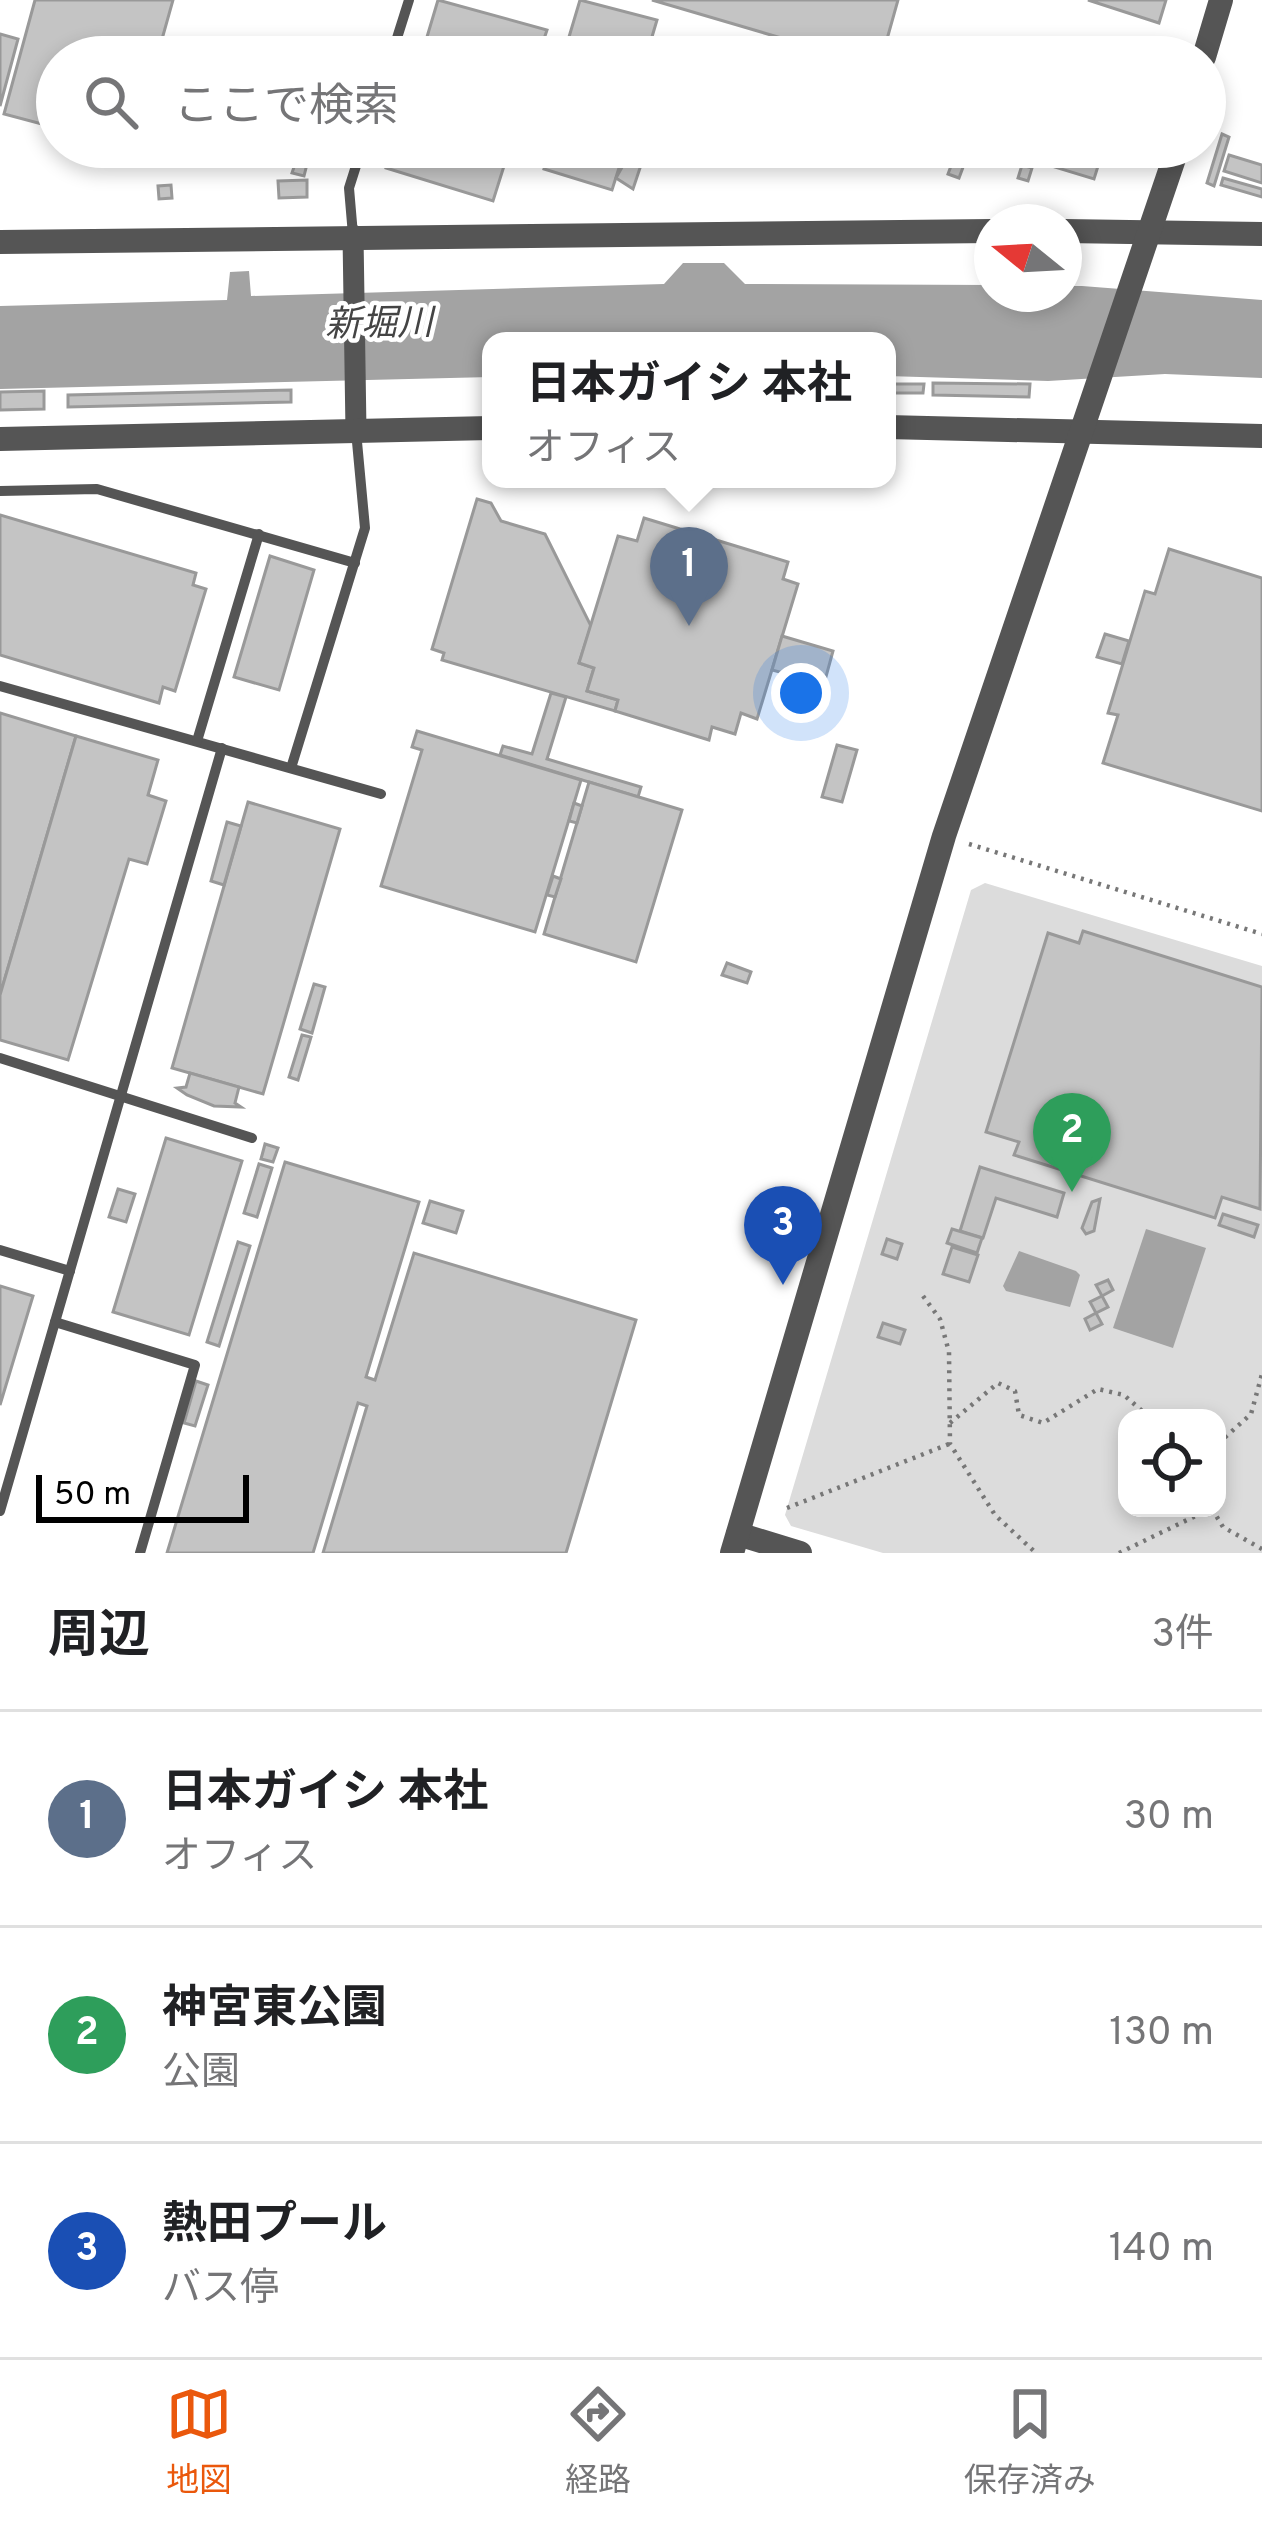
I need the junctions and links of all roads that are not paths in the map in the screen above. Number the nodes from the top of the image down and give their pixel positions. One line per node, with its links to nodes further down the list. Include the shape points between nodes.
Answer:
1 (409, 0): 3 (lane)
2 (1221, 0): 4 (street)
3 (398, 36)
4 (1210, 36)
5 (355, 168): 11 (lane)
6 (1172, 168): 7 (street)
7 (1153, 230): 9 (street); 10 (street); 16 (street)
8 (974, 231): 11 (street)
9 (1082, 231)
10 (1262, 234)
11 (353, 235): 12 (street); 15 (street)
12 (0, 242)
13 (896, 427): 16 (street)
14 (482, 428): 15 (street)
15 (356, 430): 18 (street); 21 (lane, via 365,528)
16 (1083, 431): 17 (street); 34 (street, via 944,836)
17 (1262, 436)
18 (0, 439)
19 (0, 491): 20 (lane, via 97,489)
20 (260, 534): 21 (lane); 23 (lane)
21 (355, 563): 25 (lane)
22 (0, 686): 23 (lane)
23 (197, 741): 24 (lane)
24 (222, 748): 25 (lane); 28 (lane)
25 (291, 768): 26 (lane)
26 (381, 794)
27 (0, 1058): 28 (lane)
28 (120, 1099): 29 (lane); 31 (lane)
29 (252, 1138)
30 (0, 1250): 31 (lane)
31 (70, 1271): 32 (lane)
32 (55, 1322): 33 (lane); 35 (lane, via 195,1365)
33 (0, 1511)
34 (735, 1544): 36 (street)
35 (140, 1553)
36 (800, 1553)

